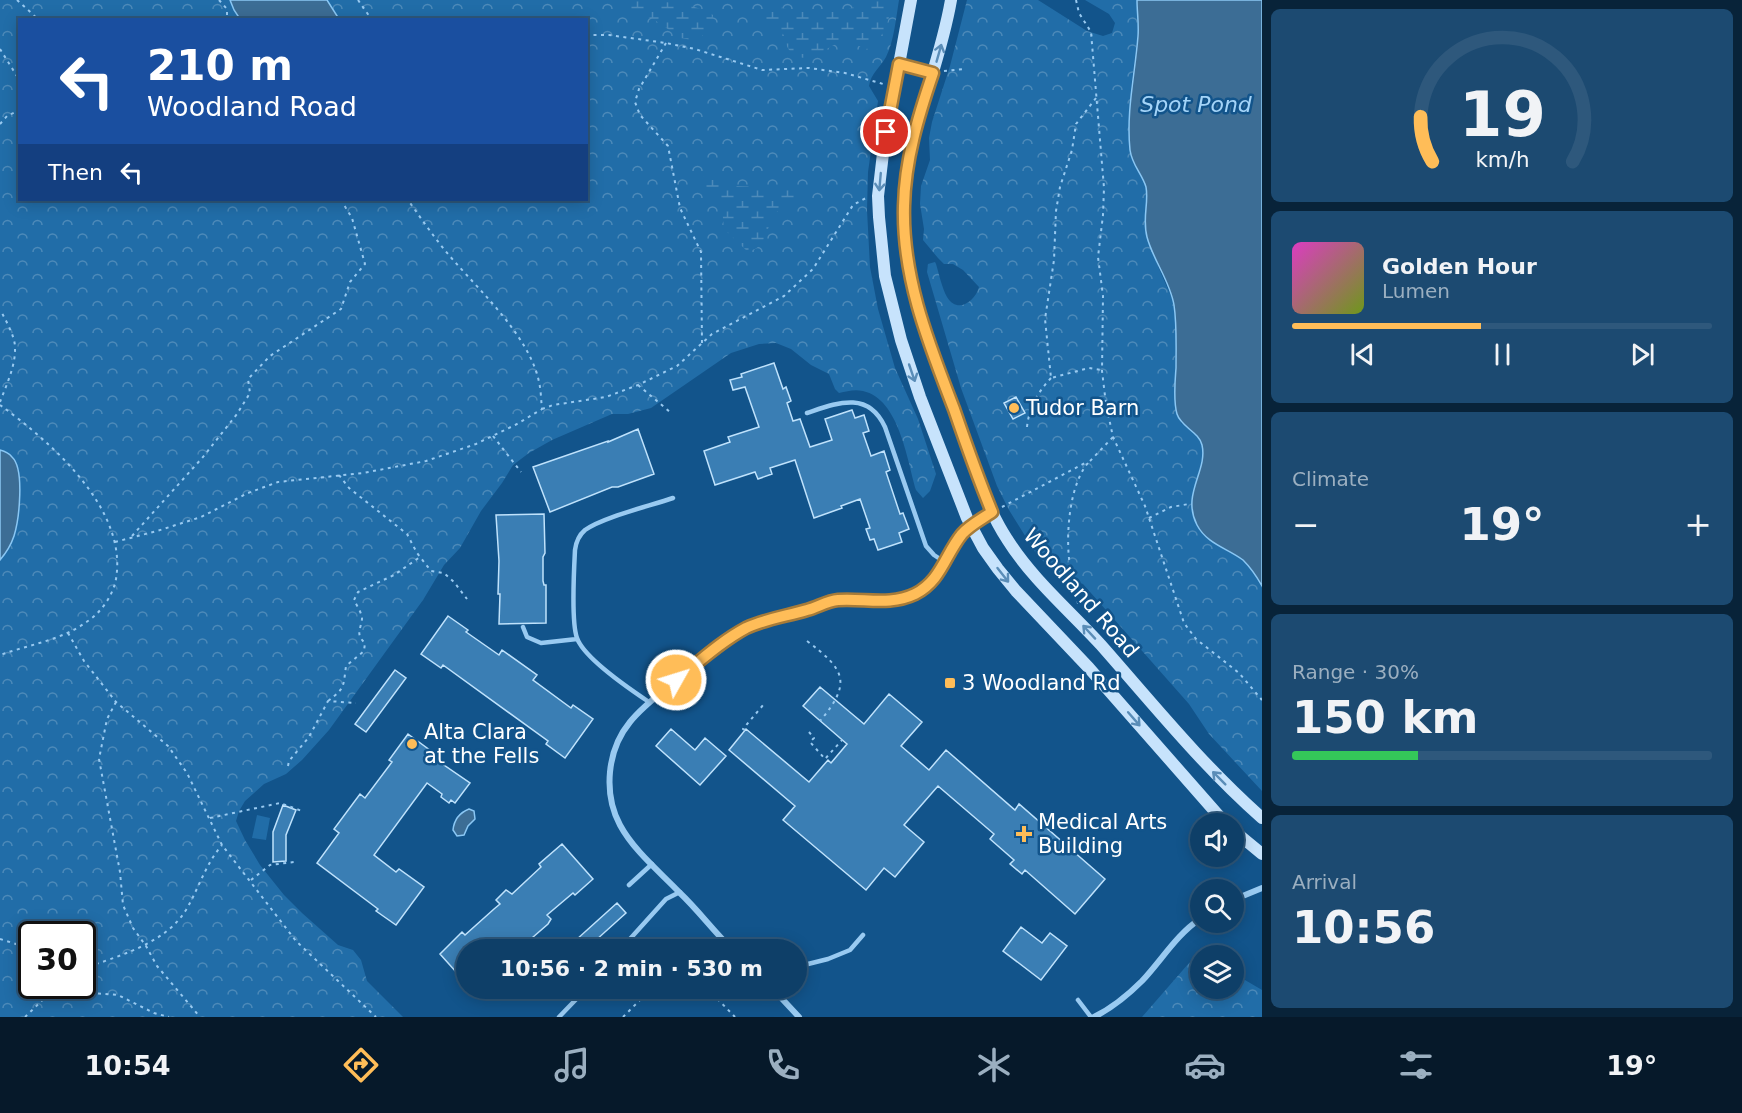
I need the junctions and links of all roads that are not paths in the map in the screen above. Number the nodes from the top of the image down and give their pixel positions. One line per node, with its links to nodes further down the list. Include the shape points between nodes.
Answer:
1 (910, 0): 3 (main road, Woodland Road)
2 (951, 0): 4 (main road, Woodland Road, one-way to 2)
3 (899, 64): 4 (main road); 8 (main road, Woodland Road, one-way to 8, via 878,196 885,276 920,397)
4 (933, 73): 7 (main road, Woodland Road, via 914,132 907,174 904,208 908,262 918,309)
5 (807, 413): 9 (lane, via 851,402 878,415 926,546)
6 (673, 498): 11 (lane, via 606,521 585,530 577,539)
7 (992, 512): 8 (lane); 14 (main road, Woodland Road, one-way to 7, via 1194,752 1025,564)
8 (971, 526): 9 (street); 13 (main road, Woodland Road, one-way to 13, via 1010,585)
9 (945, 562): 12 (street, via 927,586 907,597 826,602 748,627)
10 (523, 627): 11 (lane, via 527,637 541,643)
11 (577, 639): 12 (lane, via 615,678)
12 (649, 702): 17 (street, via 629,723 615,748 609,775 610,797 620,824)
13 (1216, 813)
14 (1262, 818)
15 (1244, 839): 16 (main road)
16 (1262, 854)
17 (652, 864): 18 (lane); 20 (street)
18 (629, 885)
19 (1262, 888): 21 (street)
20 (680, 892): 24 (lane, via 666,899); 25 (street)
21 (1244, 895)
22 (1190, 929): 32 (street, via 1140,982 1111,1008)
23 (862, 935): 26 (lane, via 850,950)
24 (630, 939)
25 (723, 939)
26 (807, 964)
27 (576, 999): 30 (lane)
28 (782, 999): 31 (street)
29 (1078, 1000): 32 (lane)
30 (559, 1017)
31 (799, 1017)
32 (1092, 1017)

